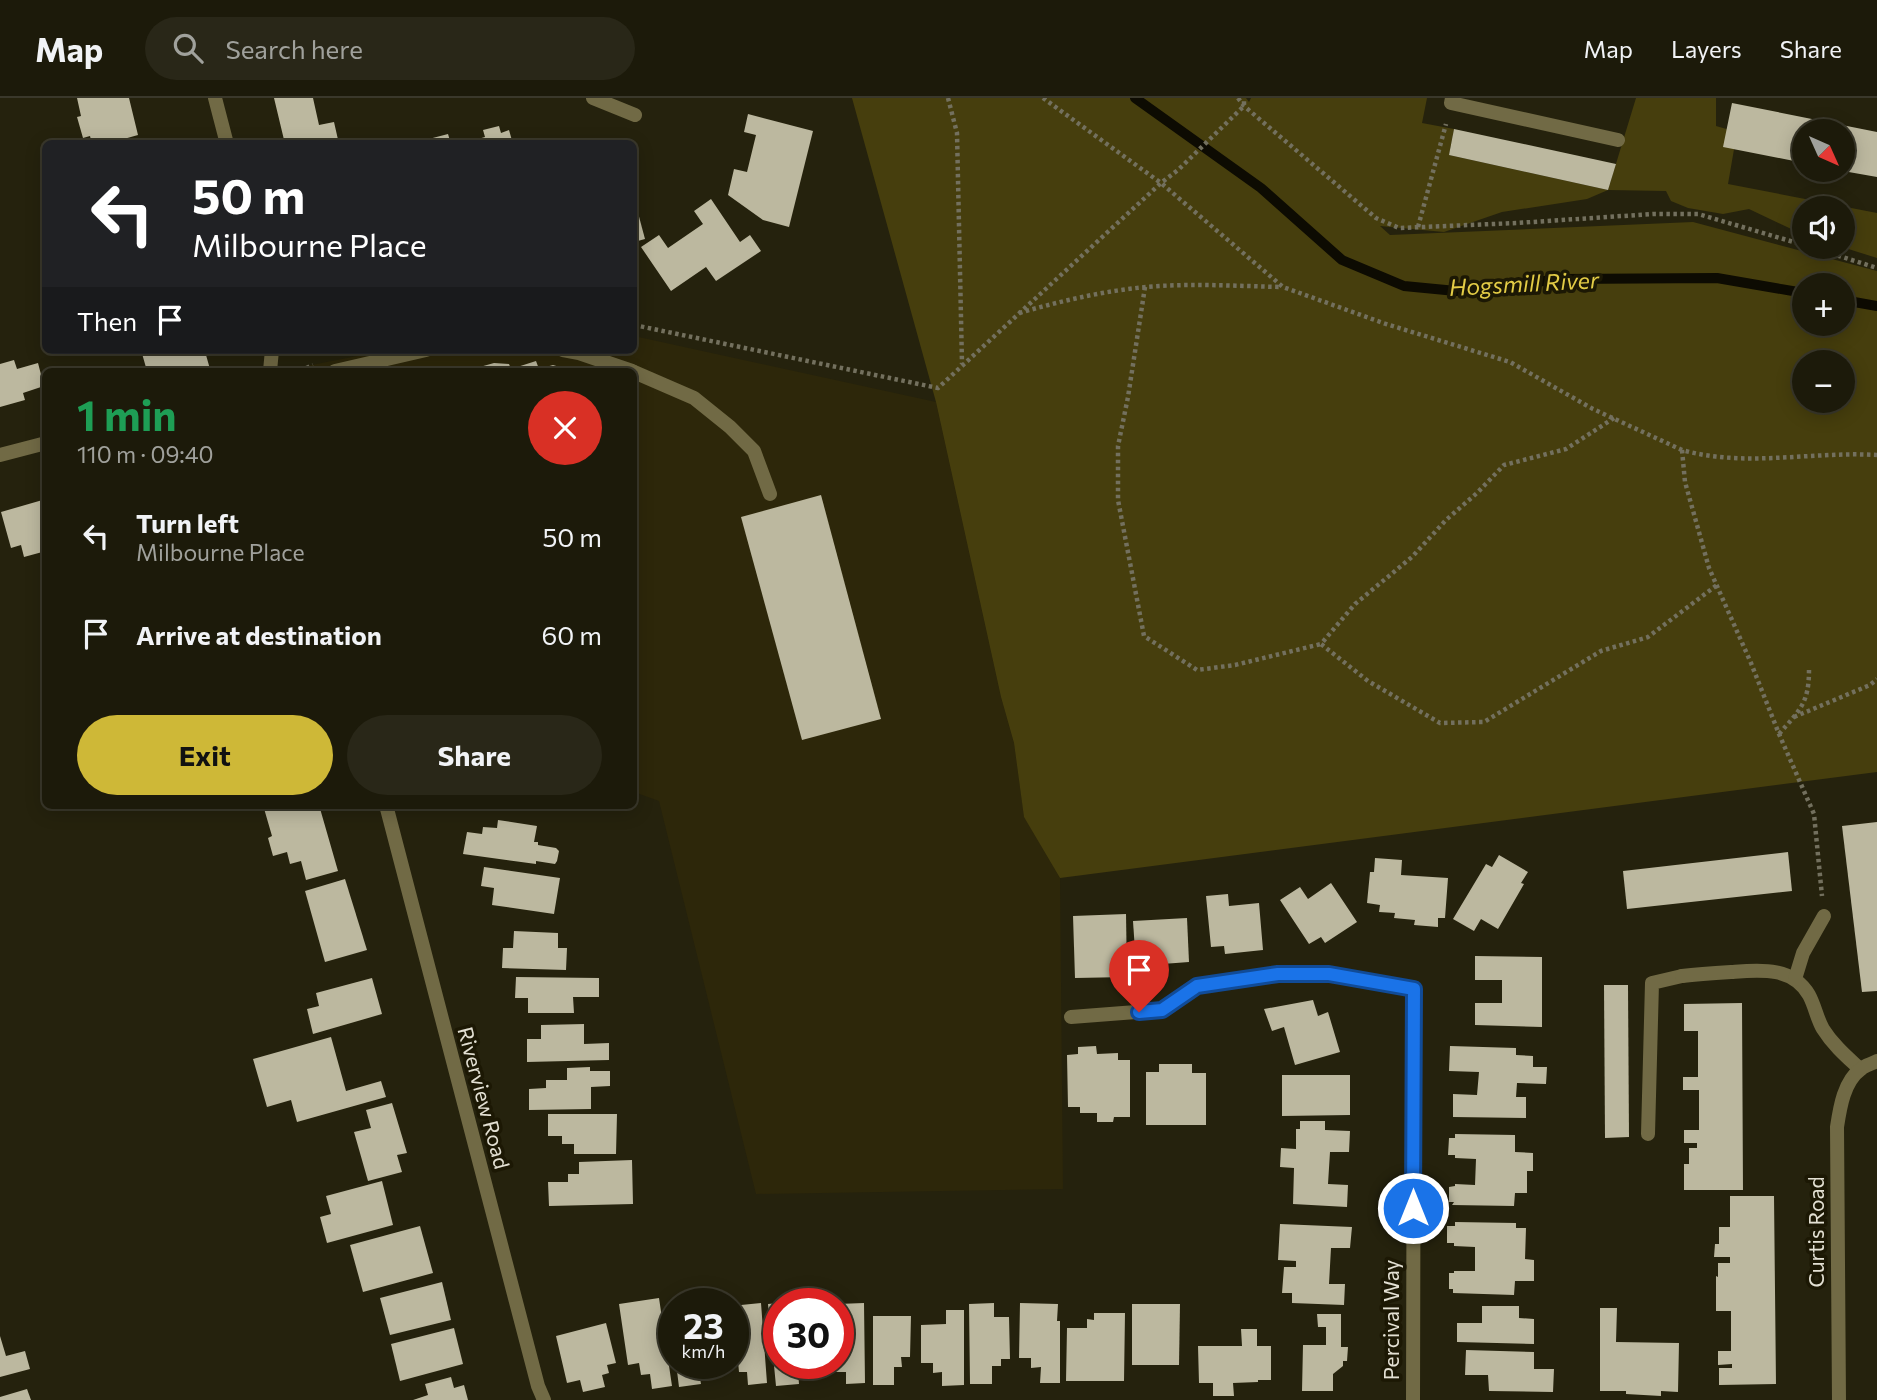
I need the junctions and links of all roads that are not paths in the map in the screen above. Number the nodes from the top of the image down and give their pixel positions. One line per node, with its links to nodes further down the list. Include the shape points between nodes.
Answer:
1 (215, 98): 5 (street)
2 (593, 98): 4 (street)
3 (1452, 101): 6 (street)
4 (635, 114)
5 (226, 140)
6 (1618, 141)
7 (409, 354): 9 (street)
8 (582, 354): 10 (street)
9 (348, 368)
10 (624, 368)
11 (637, 373): 14 (street, via 694,398 730,427 754,451)
12 (42, 444): 13 (street)
13 (0, 454)
14 (770, 494)
15 (387, 809): 22 (street, Riverview Road)
16 (1824, 916): 17 (street, via 1803,953)
17 (1795, 979): 20 (street, via 1807,992 1834,1044); 21 (street, via 1765,969 1652,983)
18 (1070, 1017): 23 (street, Percival Way, via 1162,1010 1197,986 1278,974 1329,974 1414,989)
19 (1877, 1061): 20 (street)
20 (1860, 1069): 24 (street, Curtis Road, via 1841,1101 1837,1126)
21 (1648, 1134)
22 (544, 1400)
23 (1413, 1400)
24 (1839, 1400)

